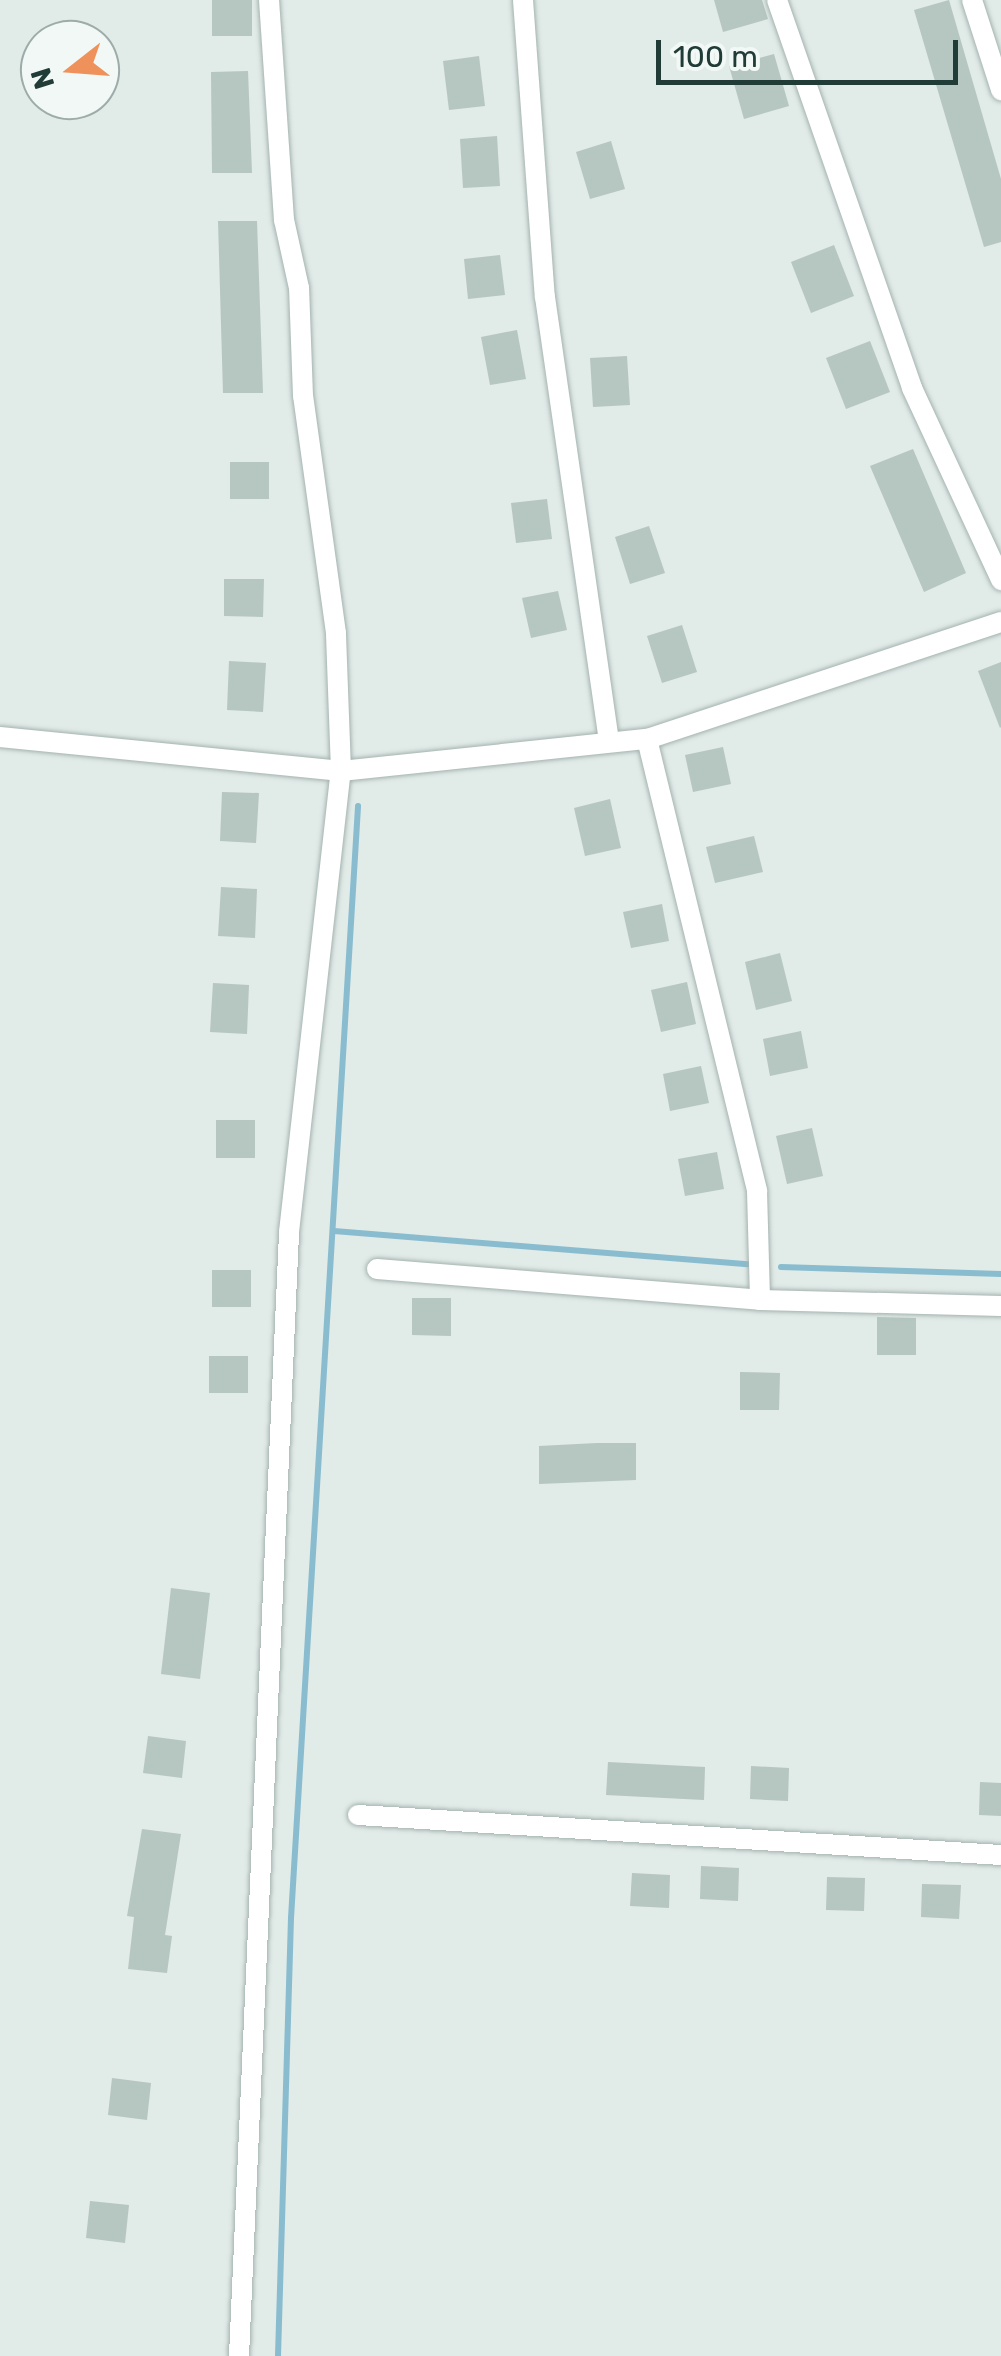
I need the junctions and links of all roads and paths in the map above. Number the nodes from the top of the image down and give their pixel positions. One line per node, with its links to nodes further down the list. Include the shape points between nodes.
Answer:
1 (269, 0): 11 (street, via 284,220 299,288 303,396 336,634)
2 (523, 0): 9 (street, via 545,298)
3 (778, 0): 6 (street, via 912,388)
4 (972, 0): 5 (street)
5 (1001, 90)
6 (1001, 580)
7 (1001, 622): 10 (street)
8 (0, 738): 11 (street)
9 (609, 738): 10 (street); 11 (street)
10 (646, 739): 13 (street, via 757,1192)
11 (342, 771): 17 (street, via 289,1232)
12 (377, 1269): 13 (street)
13 (760, 1300): 14 (street)
14 (1001, 1306)
15 (358, 1816): 16 (street)
16 (1001, 1855)
17 (239, 2356)

